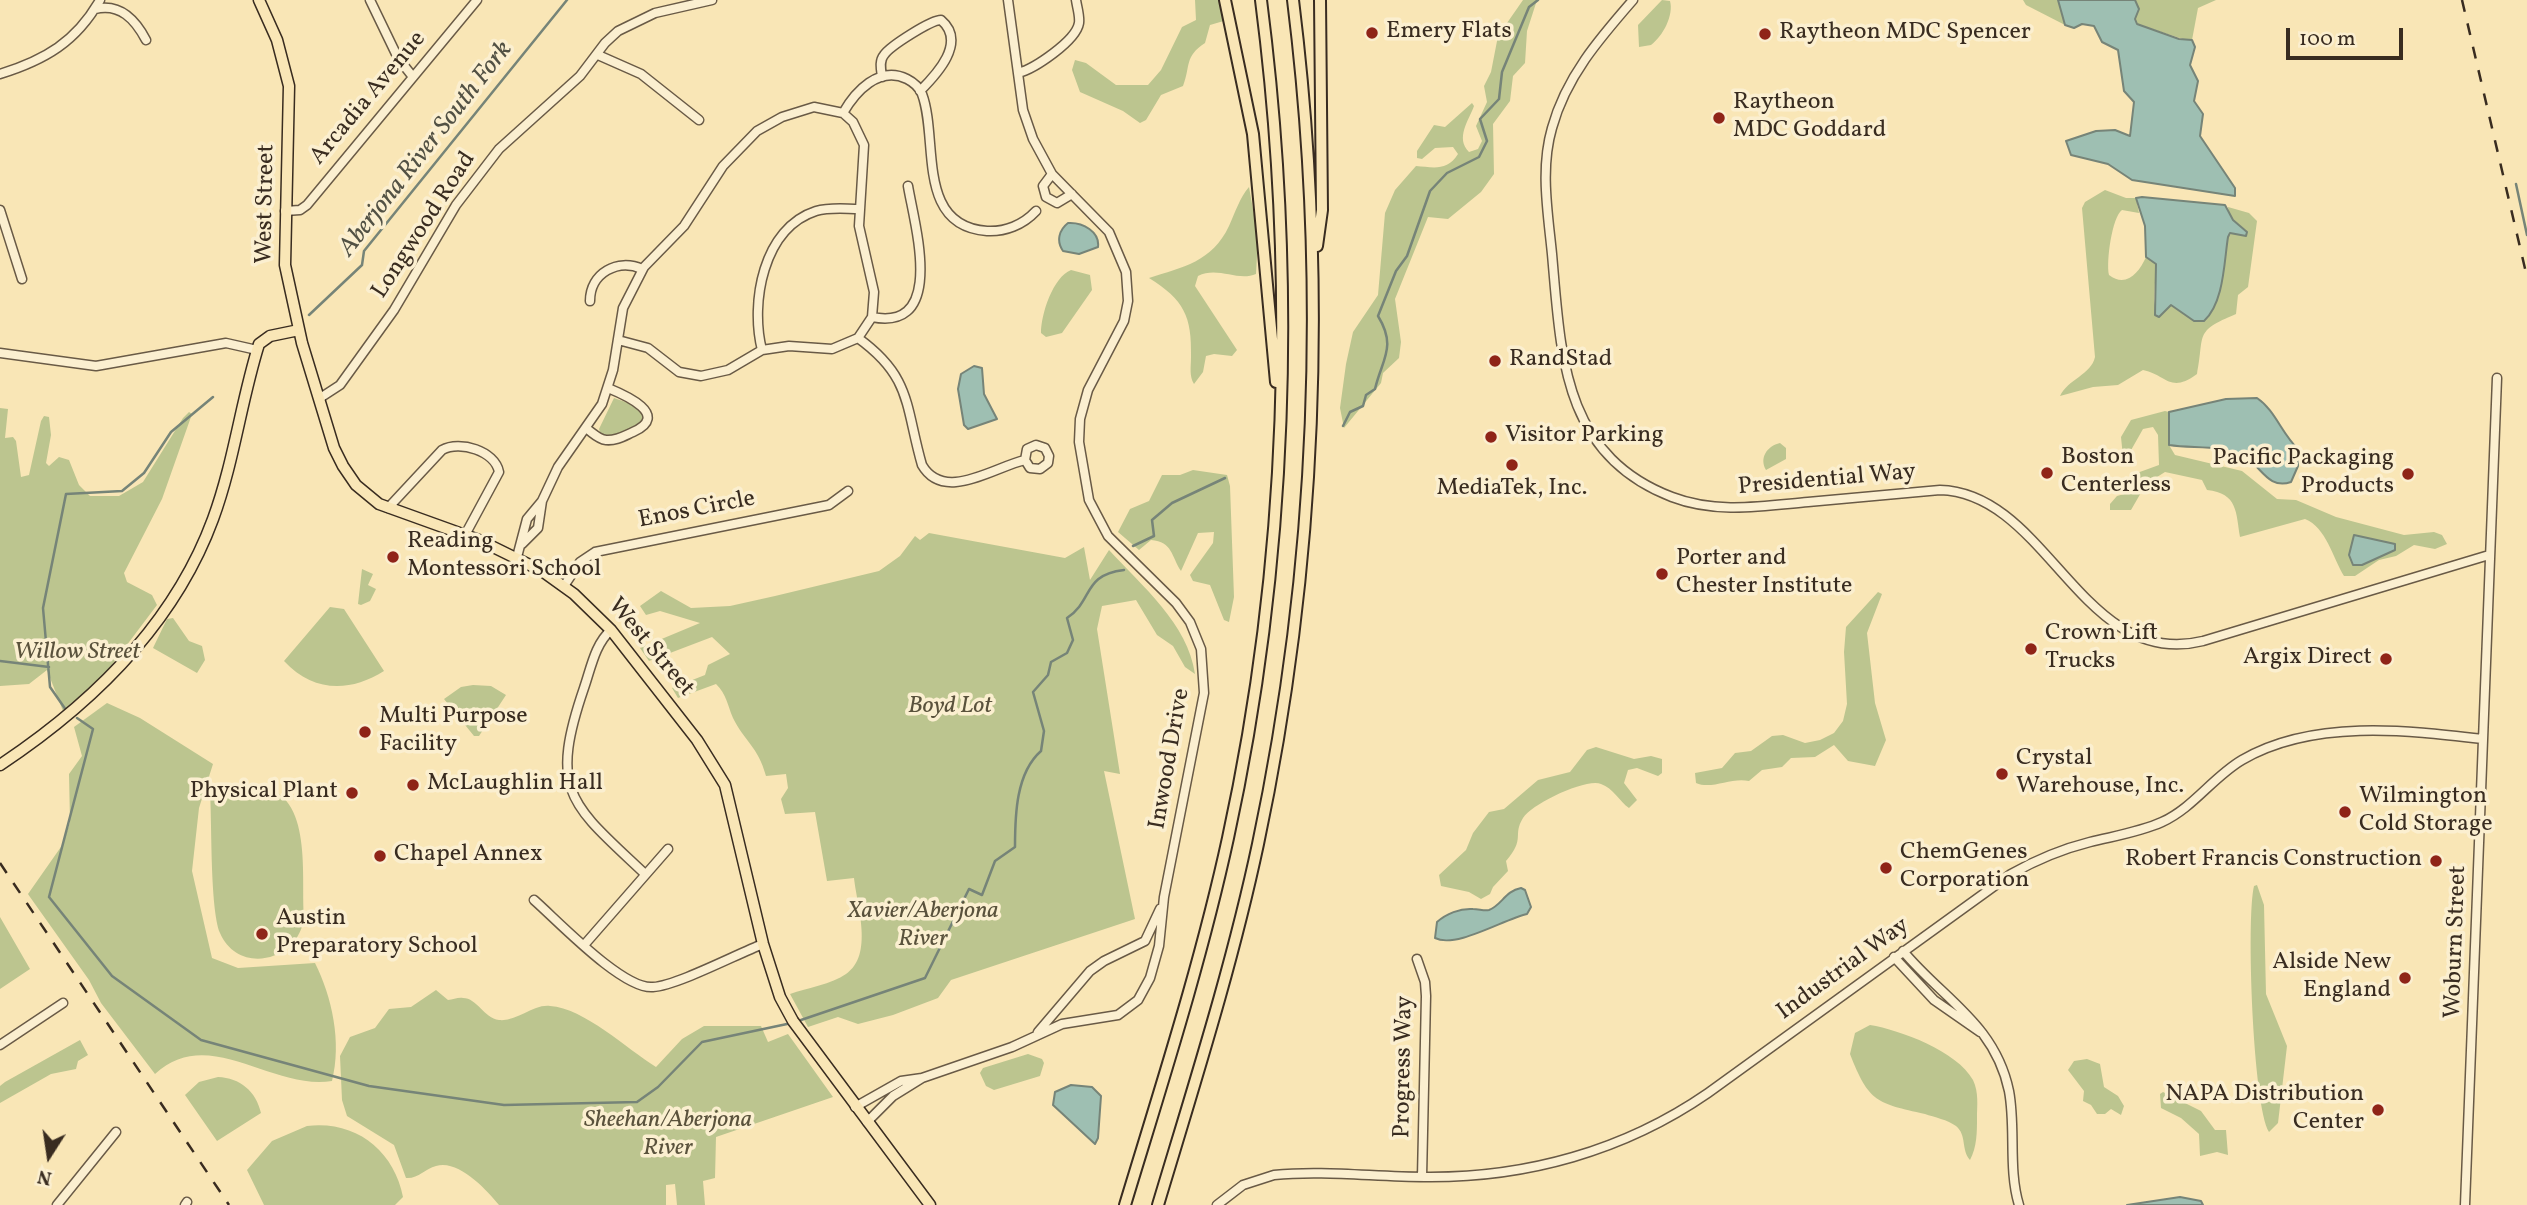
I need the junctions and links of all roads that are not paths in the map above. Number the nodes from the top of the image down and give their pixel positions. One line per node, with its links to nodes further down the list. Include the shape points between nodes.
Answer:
1 (100, 0): 14 (street)
2 (118, 0): 15 (street)
3 (259, 0): 30 (main road, West Street, via 277,40 289,86)
4 (370, 0): 21 (street, via 398,58)
5 (477, 0): 21 (street, Arcadia Avenue)
6 (712, 0): 17 (street, Longwood Road, via 649,15 610,37)
7 (1008, 0): 18 (street, Inwood Drive)
8 (1076, 0): 18 (street, via 1076,30 1039,65)
9 (1225, 0): 46 (highway, via 1253,134)
10 (1261, 0): 46 (highway, via 1280,205)
11 (1293, 0): 34 (highway, via 1307,139)
12 (1320, 0): 34 (highway, via 1322,210)
13 (1633, 0): 54 (street, Presidential Way, via 1570,82 1551,129 1545,171 1560,342 1569,387 1599,444 1641,482 1685,502 1725,508 1940,490 1970,495 2008,516 2065,579 2110,618 2144,638 2172,645 2203,641)
14 (95, 9): 15 (street, via 110,7); 19 (street, via 62,46 41,60)
15 (124, 12): 16 (street)
16 (146, 40)
17 (597, 54): 24 (street, via 640,73); 45 (street, Longwood Road, via 572,84 490,159 441,229 394,310 340,385)
18 (1018, 73): 25 (street, Inwood Drive, via 1029,131)
19 (0, 74)
20 (882, 76): 22 (street, via 905,78); 22 (street, via 881,60 888,51 931,21 941,20 949,36 948,57); 23 (street, via 855,93)
21 (413, 77): 30 (street, Arcadia Avenue, via 304,207)
22 (920, 91): 31 (street, via 935,187 948,212 967,225 994,231 1020,224)
23 (843, 113): 28 (street, via 857,127 864,145); 32 (street, via 808,108 751,136 723,166 684,226)
24 (699, 120)
25 (1052, 174): 27 (street, Inwood Drive); 27 (street, Inwood Drive, via 1043,186 1046,197 1057,203)
26 (908, 186): 36 (street, via 921,285 902,313)
27 (1072, 194): 62 (street, Inwood Drive, via 1112,235 1128,292 1121,332 1091,383 1081,413 1079,442 1087,492 1108,536 1186,616 1198,639 1204,667 1204,693)
28 (859, 209): 36 (street, via 873,281); 41 (street, via 831,208 809,214 779,242 758,297)
29 (0, 210): 33 (street)
30 (285, 211): 37 (main road, West Street, via 285,265)
31 (1036, 211)
32 (642, 269): 35 (street, via 627,265 608,269 595,282); 39 (street, via 625,302)
33 (22, 279)
34 (1313, 280): 81 (highway, via 1304,536 1279,733 1230,961)
35 (590, 301)
36 (872, 317): 38 (street)
37 (299, 330): 40 (main road, via 265,338); 45 (main road, West Street)
38 (858, 338): 41 (street, via 832,349 789,346); 48 (street, via 887,361 899,379 922,465 929,474 943,482 959,483)
39 (618, 340): 41 (street, via 648,348 674,369 695,375 727,370); 44 (street)
40 (257, 350): 42 (street, via 226,343 96,366); 59 (main road, via 218,504 182,582 110,679 65,719)
41 (762, 350)
42 (0, 353)
43 (2497, 377): 54 (street, Woburn Street)
44 (608, 388): 47 (street); 47 (street, via 640,404 647,415 645,422 611,440)
45 (320, 398): 51 (main road, West Street, via 343,467 364,492)
46 (1280, 409): 80 (highway, via 1269,581 1237,794 1200,953)
47 (587, 429): 50 (street, via 558,467)
48 (1024, 460)
49 (848, 491): 56 (street, Enos Circle, via 829,505 595,552 580,562)
50 (542, 501): 53 (street, via 527,519); 53 (street, via 538,528)
51 (388, 508): 52 (main road, West Street); 52 (street, via 438,453 450,446 470,448 492,459 499,472)
52 (465, 534): 55 (main road, West Street)
53 (522, 544): 55 (street)
54 (2489, 555): 58 (street, Woburn Street)
55 (517, 557): 56 (main road, West Street)
56 (564, 586): 57 (main road, West Street)
57 (611, 630): 61 (street, via 599,644 572,722 566,769 581,811); 65 (main road, West Street, via 719,773 730,801)
58 (2483, 739): 66 (street, Industrial Way, via 2385,731 2322,735 2267,748 2229,768 2167,820 2078,845 2024,867); 84 (street, Woburn Street)
59 (0, 765)
60 (668, 849): 61 (street)
61 (645, 874): 64 (street)
62 (1164, 897): 71 (street, Inwood Drive, via 1145,942 1090,971); 71 (street, Inwood Drive, via 1159,946 1136,1003 1118,1014 1077,1020)
63 (534, 900): 64 (street)
64 (585, 944): 65 (street, via 624,977 649,988)
65 (763, 944): 74 (main road, West Street, via 793,1021)
66 (1903, 951): 67 (street, Industrial Way); 70 (street, via 1973,1018)
67 (1894, 957): 70 (street, via 1934,1000); 77 (street, Industrial Way, via 1708,1093 1648,1130 1588,1153 1523,1170)
68 (1417, 959): 77 (street, Progress Way, via 1426,996)
69 (63, 1003): 72 (street)
70 (1980, 1032): 83 (street, via 1998,1060 2008,1091)
71 (1034, 1037): 73 (street, Inwood Drive)
72 (0, 1045)
73 (922, 1078): 74 (street, Inwood Drive, via 894,1084); 75 (street, Inwood Drive, via 893,1096)
74 (855, 1107): 75 (main road, West Street)
75 (867, 1122): 79 (main road, West Street)
76 (116, 1132): 78 (street)
77 (1422, 1177): 82 (street, Industrial Way, via 1274,1175 1243,1185)
78 (57, 1205)
79 (930, 1205)
80 (1125, 1205)
81 (1158, 1205)
82 (1217, 1205)
83 (2020, 1205)
84 (2465, 1205)

